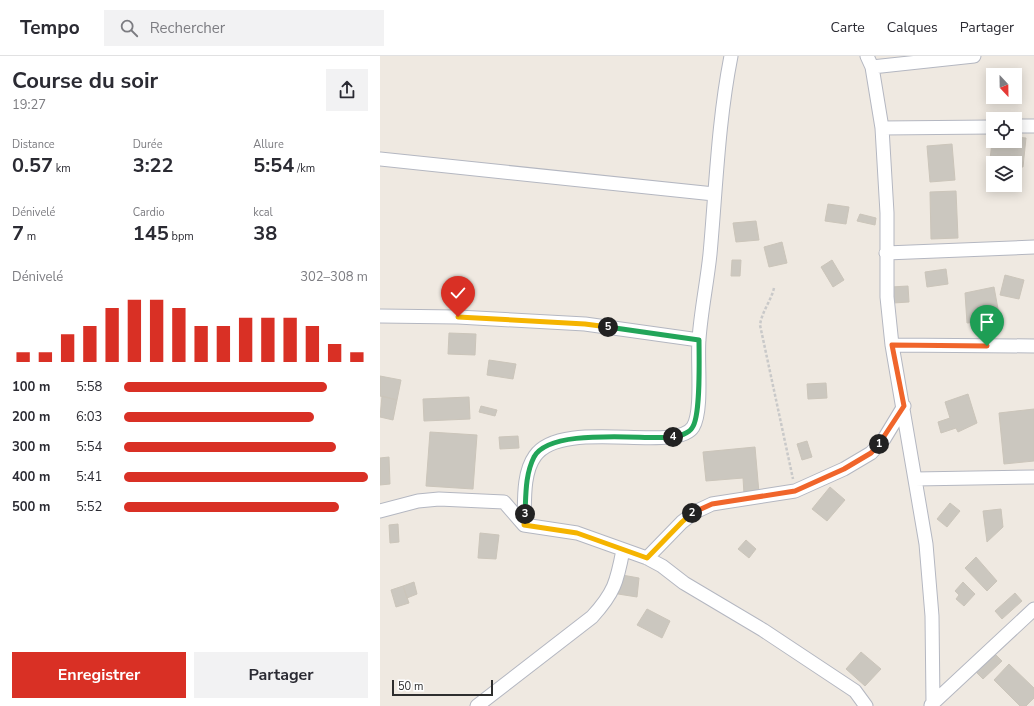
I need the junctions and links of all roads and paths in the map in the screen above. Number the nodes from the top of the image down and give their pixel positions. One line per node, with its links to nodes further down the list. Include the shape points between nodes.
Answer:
1 (731, 56): 9 (street, via 720,128)
2 (974, 56): 3 (street)
3 (869, 61): 7 (street)
4 (1022, 126): 5 (street)
5 (1034, 126)
6 (986, 127): 7 (street)
7 (882, 128): 11 (street, via 887,213)
8 (380, 159): 9 (street)
9 (714, 194): 14 (street, via 710,254)
10 (1034, 247): 11 (street)
11 (886, 253): 15 (street)
12 (774, 288): 20 (path, via 760,325)
13 (380, 316): 14 (street, via 458,317 585,324)
14 (699, 340): 22 (street, via 697,417 692,429 678,437 593,436 550,445 535,455 528,474)
15 (892, 345): 16 (street); 17 (street)
16 (1034, 346)
17 (904, 406): 19 (street); 20 (street, via 884,440 871,453 844,469)
18 (1034, 476): 19 (street)
19 (916, 479): 26 (street, via 926,544 932,616)
20 (795, 491): 24 (street, via 712,504 682,522)
21 (380, 511): 22 (street, via 418,501 439,499 504,502)
22 (524, 525): 23 (street, via 577,533)
23 (623, 550): 24 (street); 27 (street, via 616,583 592,617)
24 (647, 558): 28 (street, via 855,691)
25 (1034, 609): 26 (street)
26 (931, 704)
27 (477, 706)
28 (866, 706)

